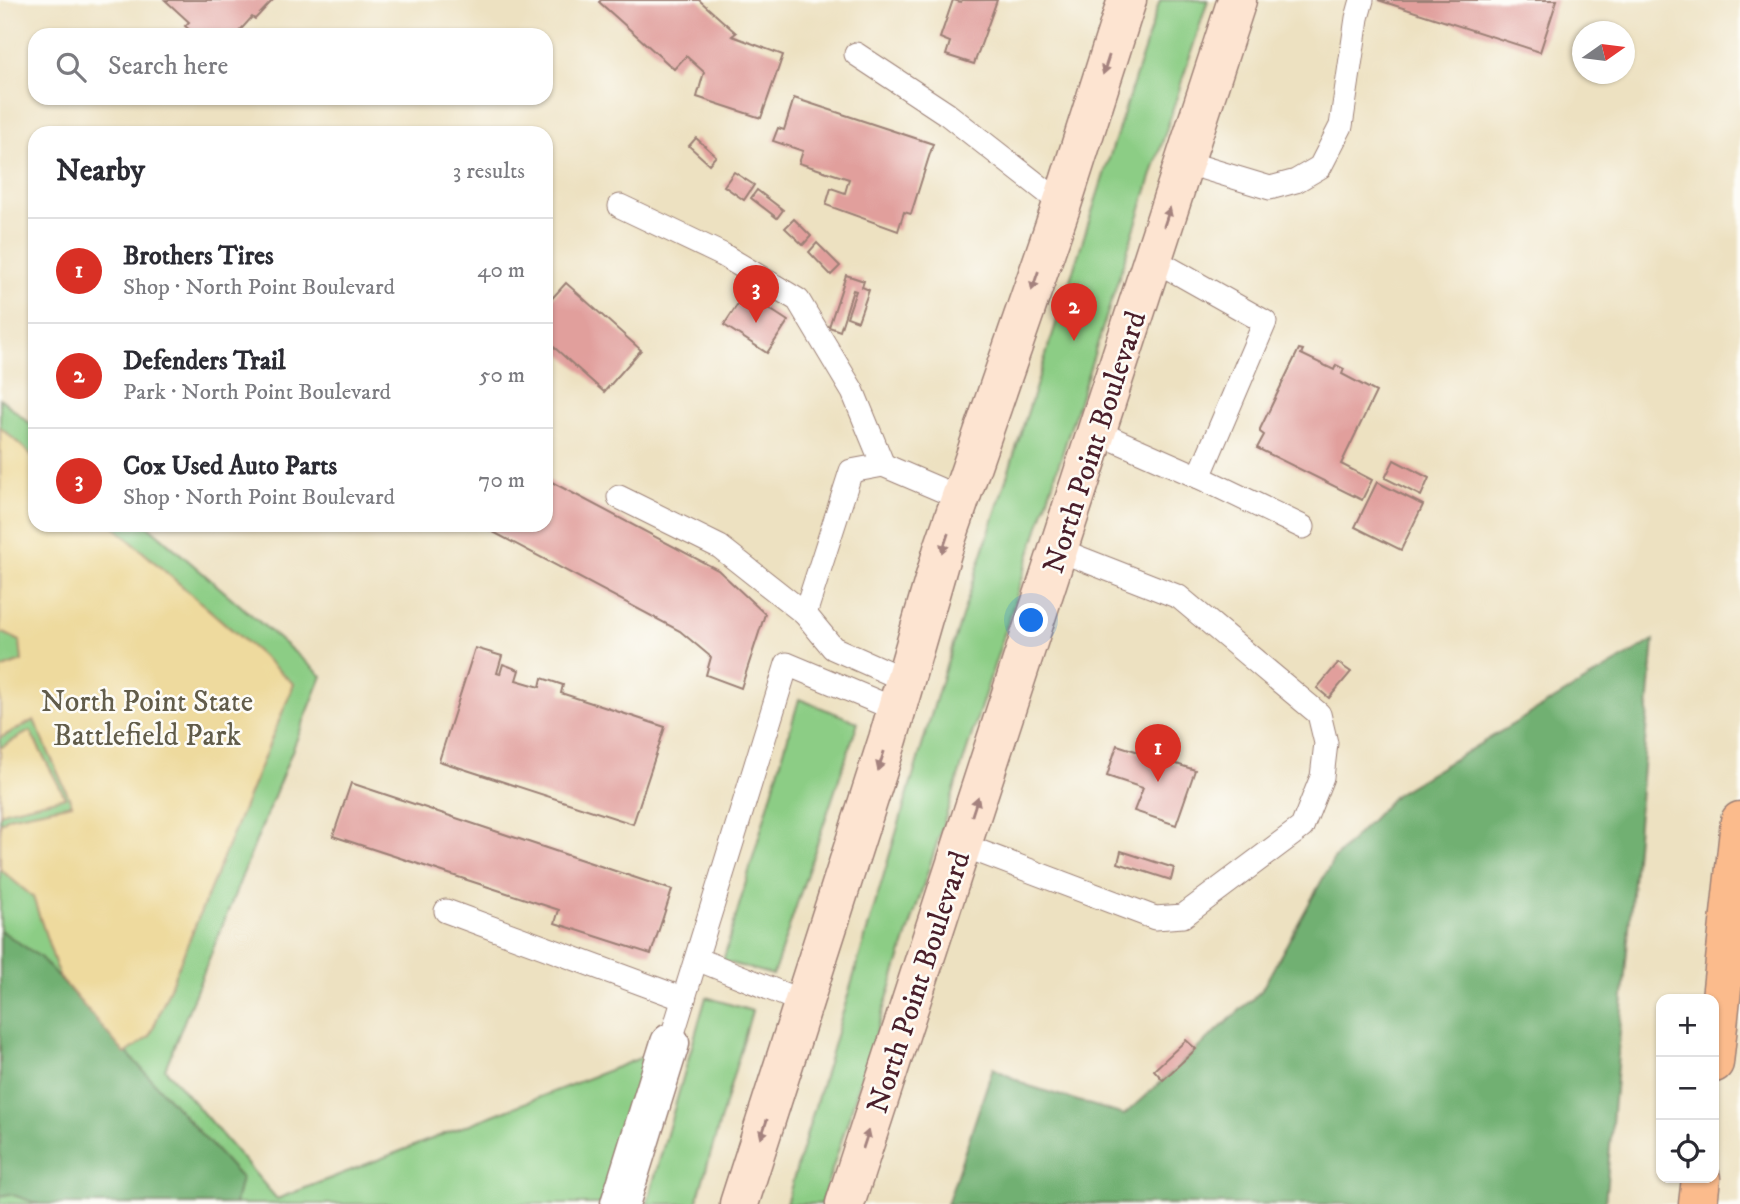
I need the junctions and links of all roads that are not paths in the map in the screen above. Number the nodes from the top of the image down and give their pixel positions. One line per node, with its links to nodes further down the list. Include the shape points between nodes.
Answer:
1 (1127, 0): 6 (main road, one-way to 6)
2 (1237, 0): 5 (main road, North Point Boulevard)
3 (1362, 0): 5 (lane, via 1341,127 1320,167 1296,181 1270,187)
4 (856, 54): 6 (lane, via 947,114)
5 (1184, 162): 8 (main road, North Point Boulevard, one-way to 5)
6 (1062, 204): 13 (main road, one-way to 13)
7 (620, 206): 10 (lane, via 723,255 798,300 853,392)
8 (1153, 259): 9 (main road, North Point Boulevard); 11 (lane, via 1265,322)
9 (1097, 432): 11 (lane); 15 (main road, North Point Boulevard)
10 (883, 465): 13 (lane); 16 (lane, via 851,471)
11 (1199, 477): 14 (lane)
12 (619, 497): 16 (lane, via 720,547)
13 (960, 498): 17 (main road, one-way to 17)
14 (1303, 527)
15 (1059, 550): 19 (main road, North Point Boulevard, one-way to 15); 19 (lane, via 1179,597 1319,714 1326,743 1322,777 1303,827 1183,916 1155,918)
16 (805, 614): 17 (lane, via 833,648)
17 (901, 695): 21 (lane, via 787,664); 23 (main road, one-way to 23)
18 (1740, 821): 25 (highway)
19 (962, 845): 29 (main road, North Point Boulevard, one-way to 19)
20 (446, 911): 22 (lane)
21 (697, 959): 22 (lane); 23 (lane)
22 (684, 999): 24 (lane)
23 (803, 1002): 28 (main road, one-way to 28)
24 (670, 1043): 27 (street)
25 (1715, 1057)
26 (1700, 1183): 30 (highway)
27 (620, 1204)
28 (739, 1204)
29 (845, 1204)
30 (1698, 1204)

